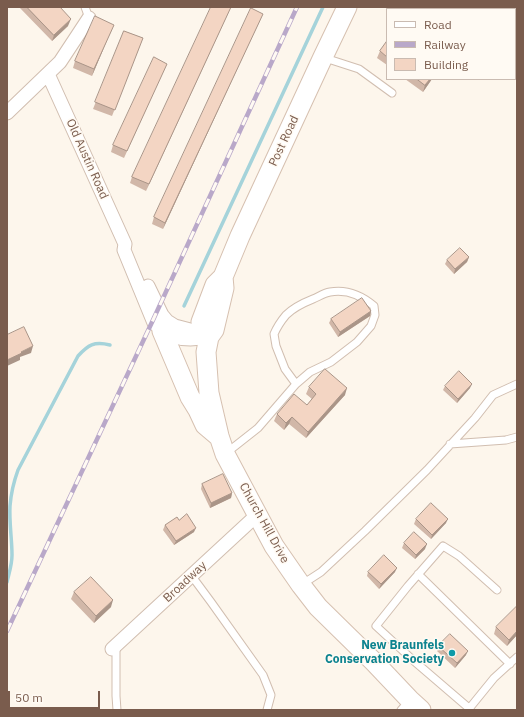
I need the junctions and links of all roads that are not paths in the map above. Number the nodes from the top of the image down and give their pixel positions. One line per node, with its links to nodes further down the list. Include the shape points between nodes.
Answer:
1 (347, 7): 3 (street, Post Road)
2 (87, 13): 4 (street, via 60,62)
3 (322, 57): 5 (lane, via 359,69); 9 (street, Post Road, via 223,277 224,288 214,330)
4 (48, 74): 6 (street); 7 (street, Old Austin Road)
5 (392, 93)
6 (7, 113)
7 (124, 244): 8 (street, Old Austin Road, via 124,250 154,323); 9 (street, Old Austin Road, via 131,248 162,315 175,326)
8 (162, 331): 9 (street, via 185,339); 12 (street, via 204,425)
9 (209, 338): 12 (street, Church Hill Drive, via 206,352 207,373)
10 (296, 384): 10 (lane, via 357,342 371,326 374,306 353,293 329,292 307,301 286,315 274,334 285,368); 15 (lane, via 258,428)
11 (517, 384): 14 (lane, via 493,395)
12 (219, 436): 15 (street, Church Hill Drive)
13 (517, 437): 14 (lane)
14 (450, 444): 19 (lane, via 365,531 321,572)
15 (225, 454): 16 (street, Church Hill Drive)
16 (257, 515): 18 (street, Broadway); 19 (street, Church Hill Drive, via 274,546)
17 (418, 574): 20 (lane, via 443,546 459,556); 23 (lane); 25 (lane, via 376,626)
18 (191, 575): 21 (street, Broadway); 27 (lane, via 263,675 271,695)
19 (301, 585): 24 (street, Church Hill Drive, via 318,607 374,662)
20 (497, 590)
21 (114, 648): 26 (lane)
22 (517, 657): 23 (lane)
23 (510, 664): 25 (lane, via 494,678)
24 (411, 707)
25 (469, 709)
26 (117, 710)
27 (267, 710)

